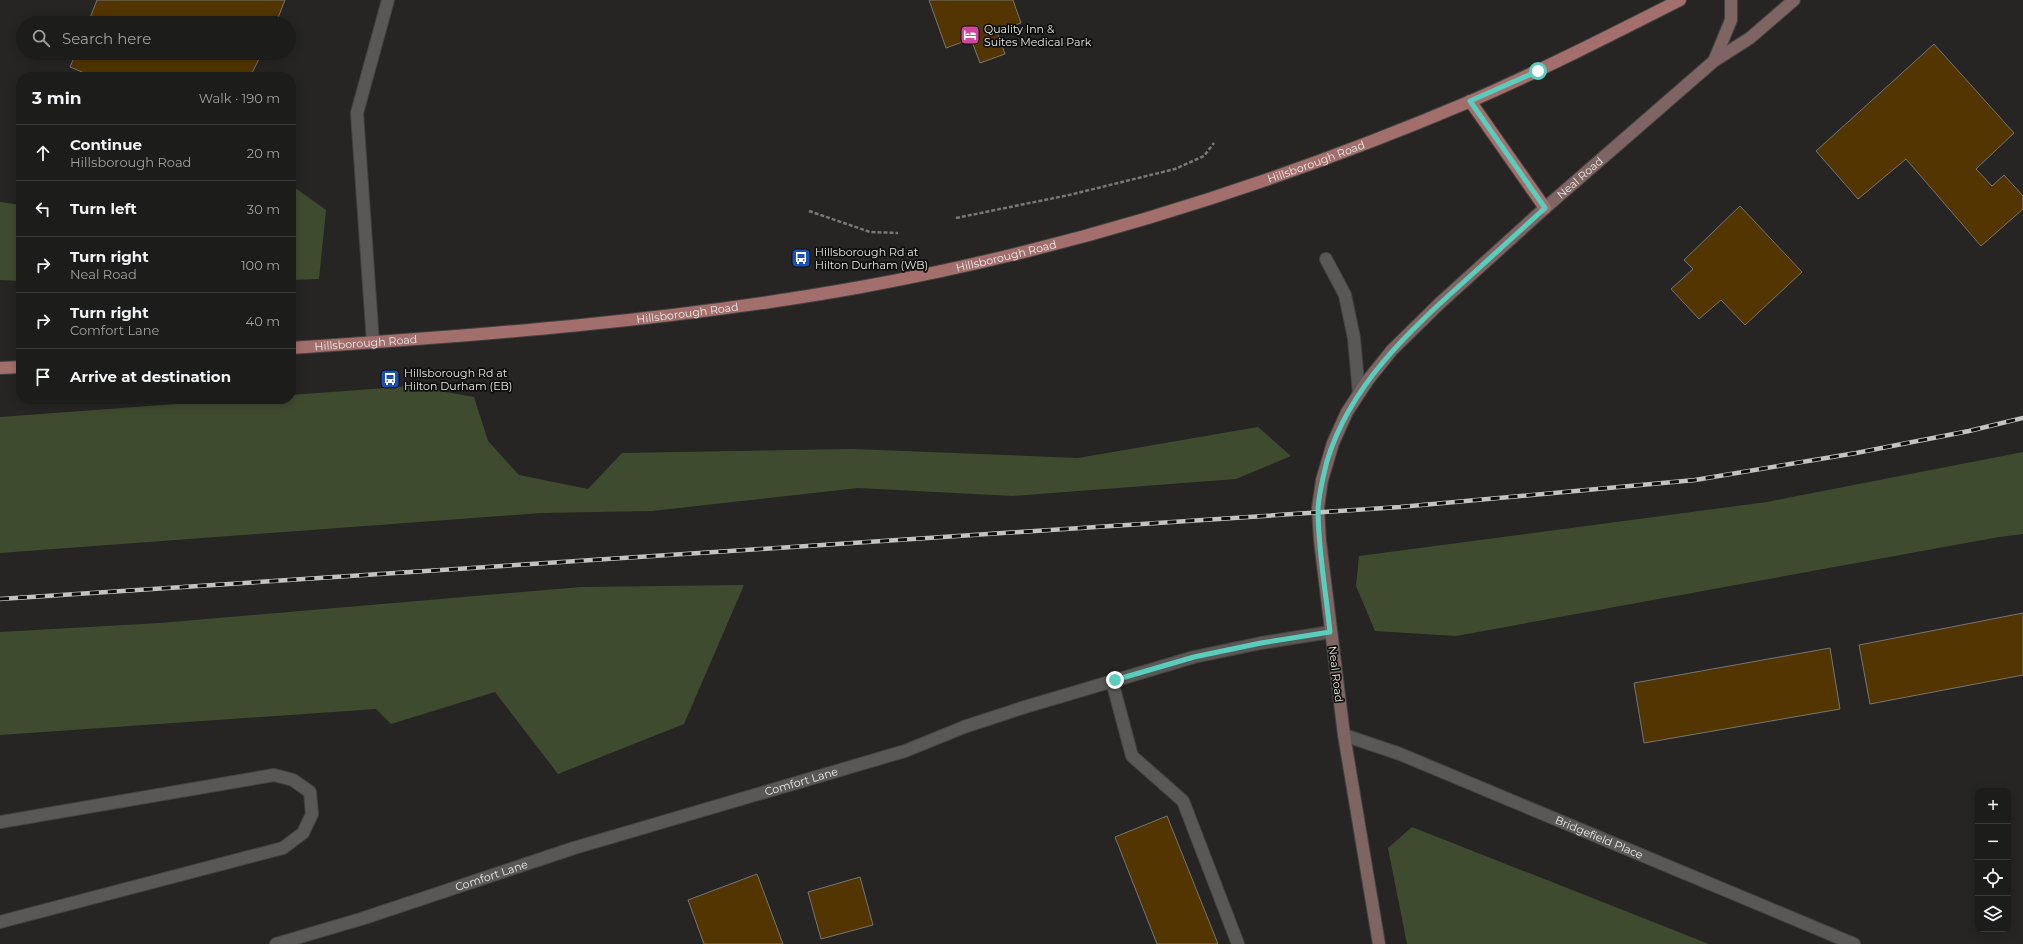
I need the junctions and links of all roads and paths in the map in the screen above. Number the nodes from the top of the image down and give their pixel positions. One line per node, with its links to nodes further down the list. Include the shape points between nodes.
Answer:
1 (388, 0): 13 (street, via 358,113)
2 (1680, 0): 6 (main road, Hillsborough Road, via 1538,71)
3 (1731, 0): 5 (street, Neal Road, via 1731,20)
4 (1794, 0): 5 (street, Neal Road, via 1750,38)
5 (1714, 61): 8 (street, Neal Road)
6 (1470, 101): 8 (main road); 13 (main road, Hillsborough Road, via 1278,176 1162,214 932,273 740,308 621,322)
7 (1214, 143): 10 (path, via 1204,156 1175,169 1069,195)
8 (1545, 208): 17 (street, Neal Road, via 1392,350)
9 (809, 211): 11 (path, via 870,232)
10 (956, 218)
11 (898, 233)
12 (1326, 259): 17 (street, via 1345,295 1354,338)
13 (373, 343): 14 (main road, Hillsborough Road)
14 (296, 348)
15 (16, 367): 16 (main road)
16 (0, 368)
17 (1360, 393): 18 (street, Neal Road, via 1346,412 1333,443 1322,480 1318,508)
18 (1330, 632): 19 (street, Comfort Lane, via 1194,657); 20 (street, Neal Road)
19 (1112, 681): 23 (street, Comfort Lane, via 1025,706 905,750 574,848 361,919); 24 (street, via 1132,756 1183,801)
20 (1344, 735): 25 (street, Neal Road); 26 (street, Bridgefield Place, via 1400,754)
21 (0, 822): 22 (street, via 274,776 292,780 310,792 312,814 303,833 283,848)
22 (0, 922)
23 (276, 944)
24 (1238, 944)
25 (1379, 944)
26 (1854, 944)

